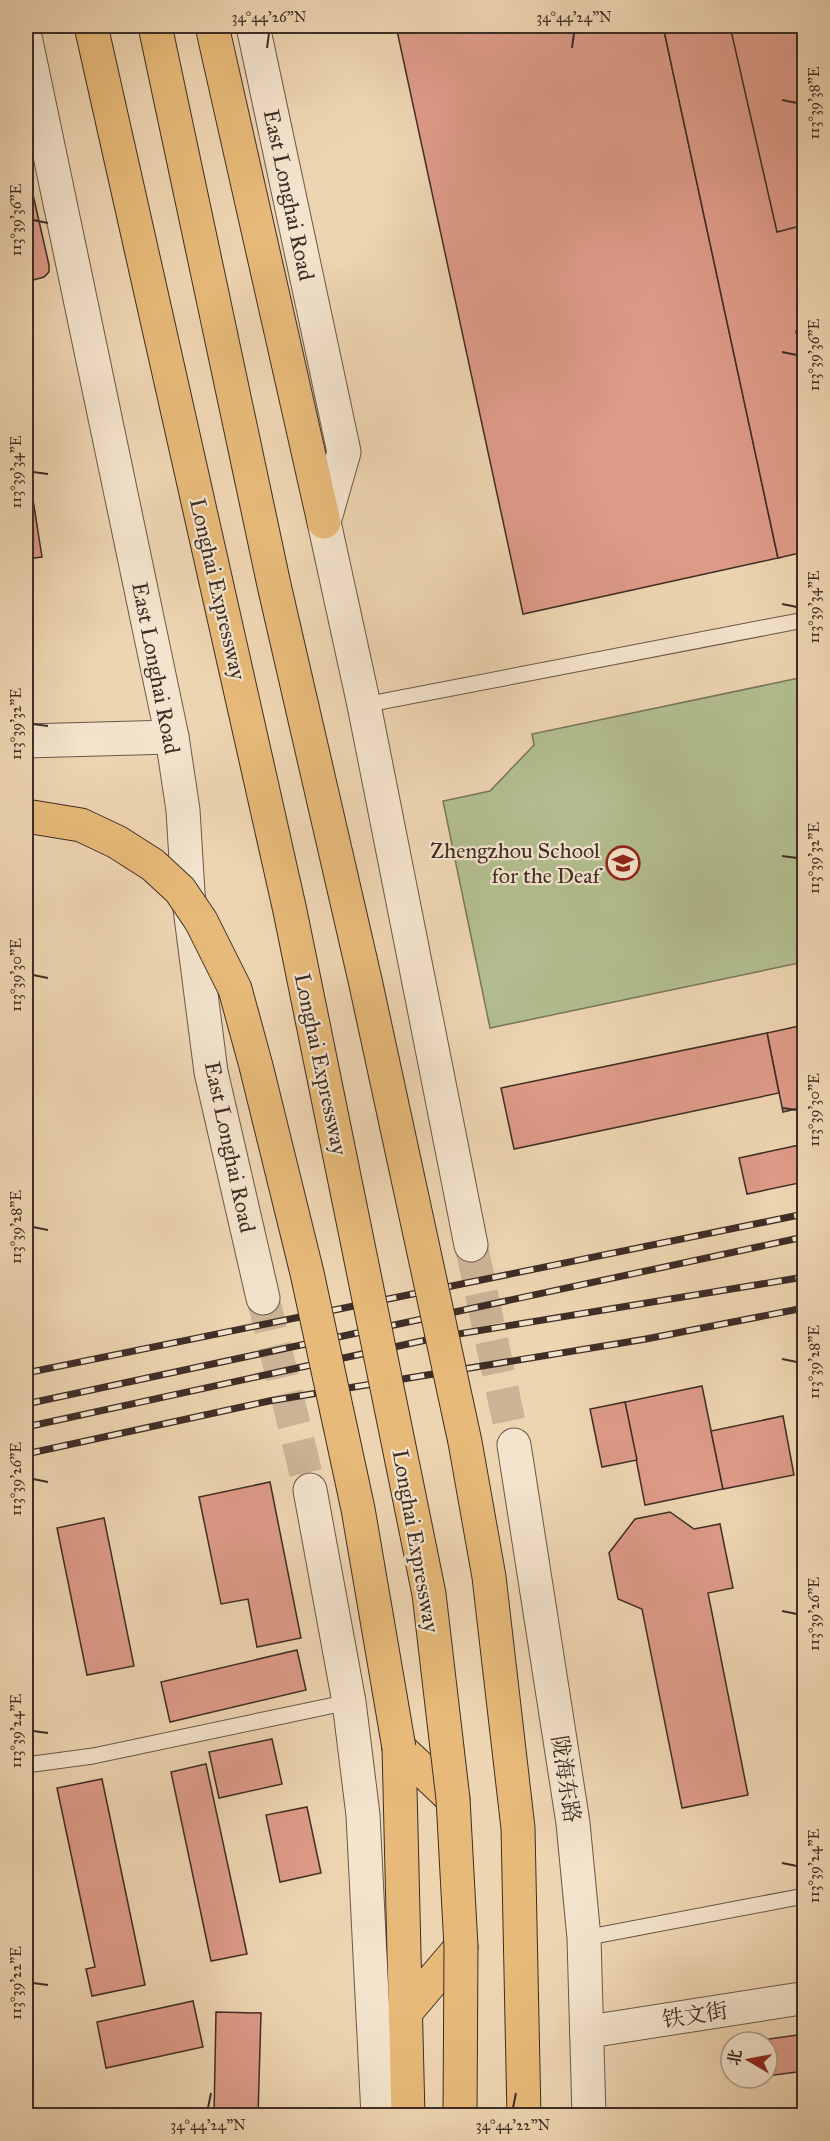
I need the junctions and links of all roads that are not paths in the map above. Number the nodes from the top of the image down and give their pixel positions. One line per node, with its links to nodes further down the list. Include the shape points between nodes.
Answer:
1 (91, 26): 19 (highway, Longhai Expressway, bridge, via 290,911 405,1470 429,1594)
2 (155, 26): 29 (highway, bridge, via 274,585 465,1442 487,1565 518,1828)
3 (212, 26): 6 (highway)
4 (253, 26): 6 (street, East Longhai Road, via 344,452)
5 (26, 41): 9 (street, East Longhai Road)
6 (324, 522): 8 (street, East Longhai Road)
7 (804, 621): 8 (lane)
8 (364, 705): 12 (street, East Longhai Road)
9 (172, 737): 10 (street); 13 (street, East Longhai Road, via 211,1072)
10 (26, 741)
11 (26, 816): 17 (highway, bridge, via 81,825 153,865 180,890 201,921 235,989 304,1261 358,1509)
12 (471, 1245)
13 (263, 1298)
14 (514, 1445): 21 (street, 陇海东路, via 573,1823)
15 (310, 1490): 16 (street)
16 (349, 1702): 18 (lane, via 93,1756); 26 (street, via 363,1815)
17 (399, 1748): 19 (highway); 24 (highway)
18 (26, 1765)
19 (453, 1799): 22 (highway, Longhai Expressway, bridge)
20 (804, 1896): 21 (lane)
21 (584, 1938): 25 (street, 陇海东路)
22 (461, 1947): 24 (highway); 28 (highway, Longhai Expressway, bridge)
23 (804, 1998): 25 (street, 铁文街)
24 (405, 2013): 27 (highway)
25 (586, 2032): 30 (street, 陇海东路)
26 (378, 2115)
27 (408, 2115)
28 (460, 2115)
29 (524, 2115)
30 (589, 2115)

